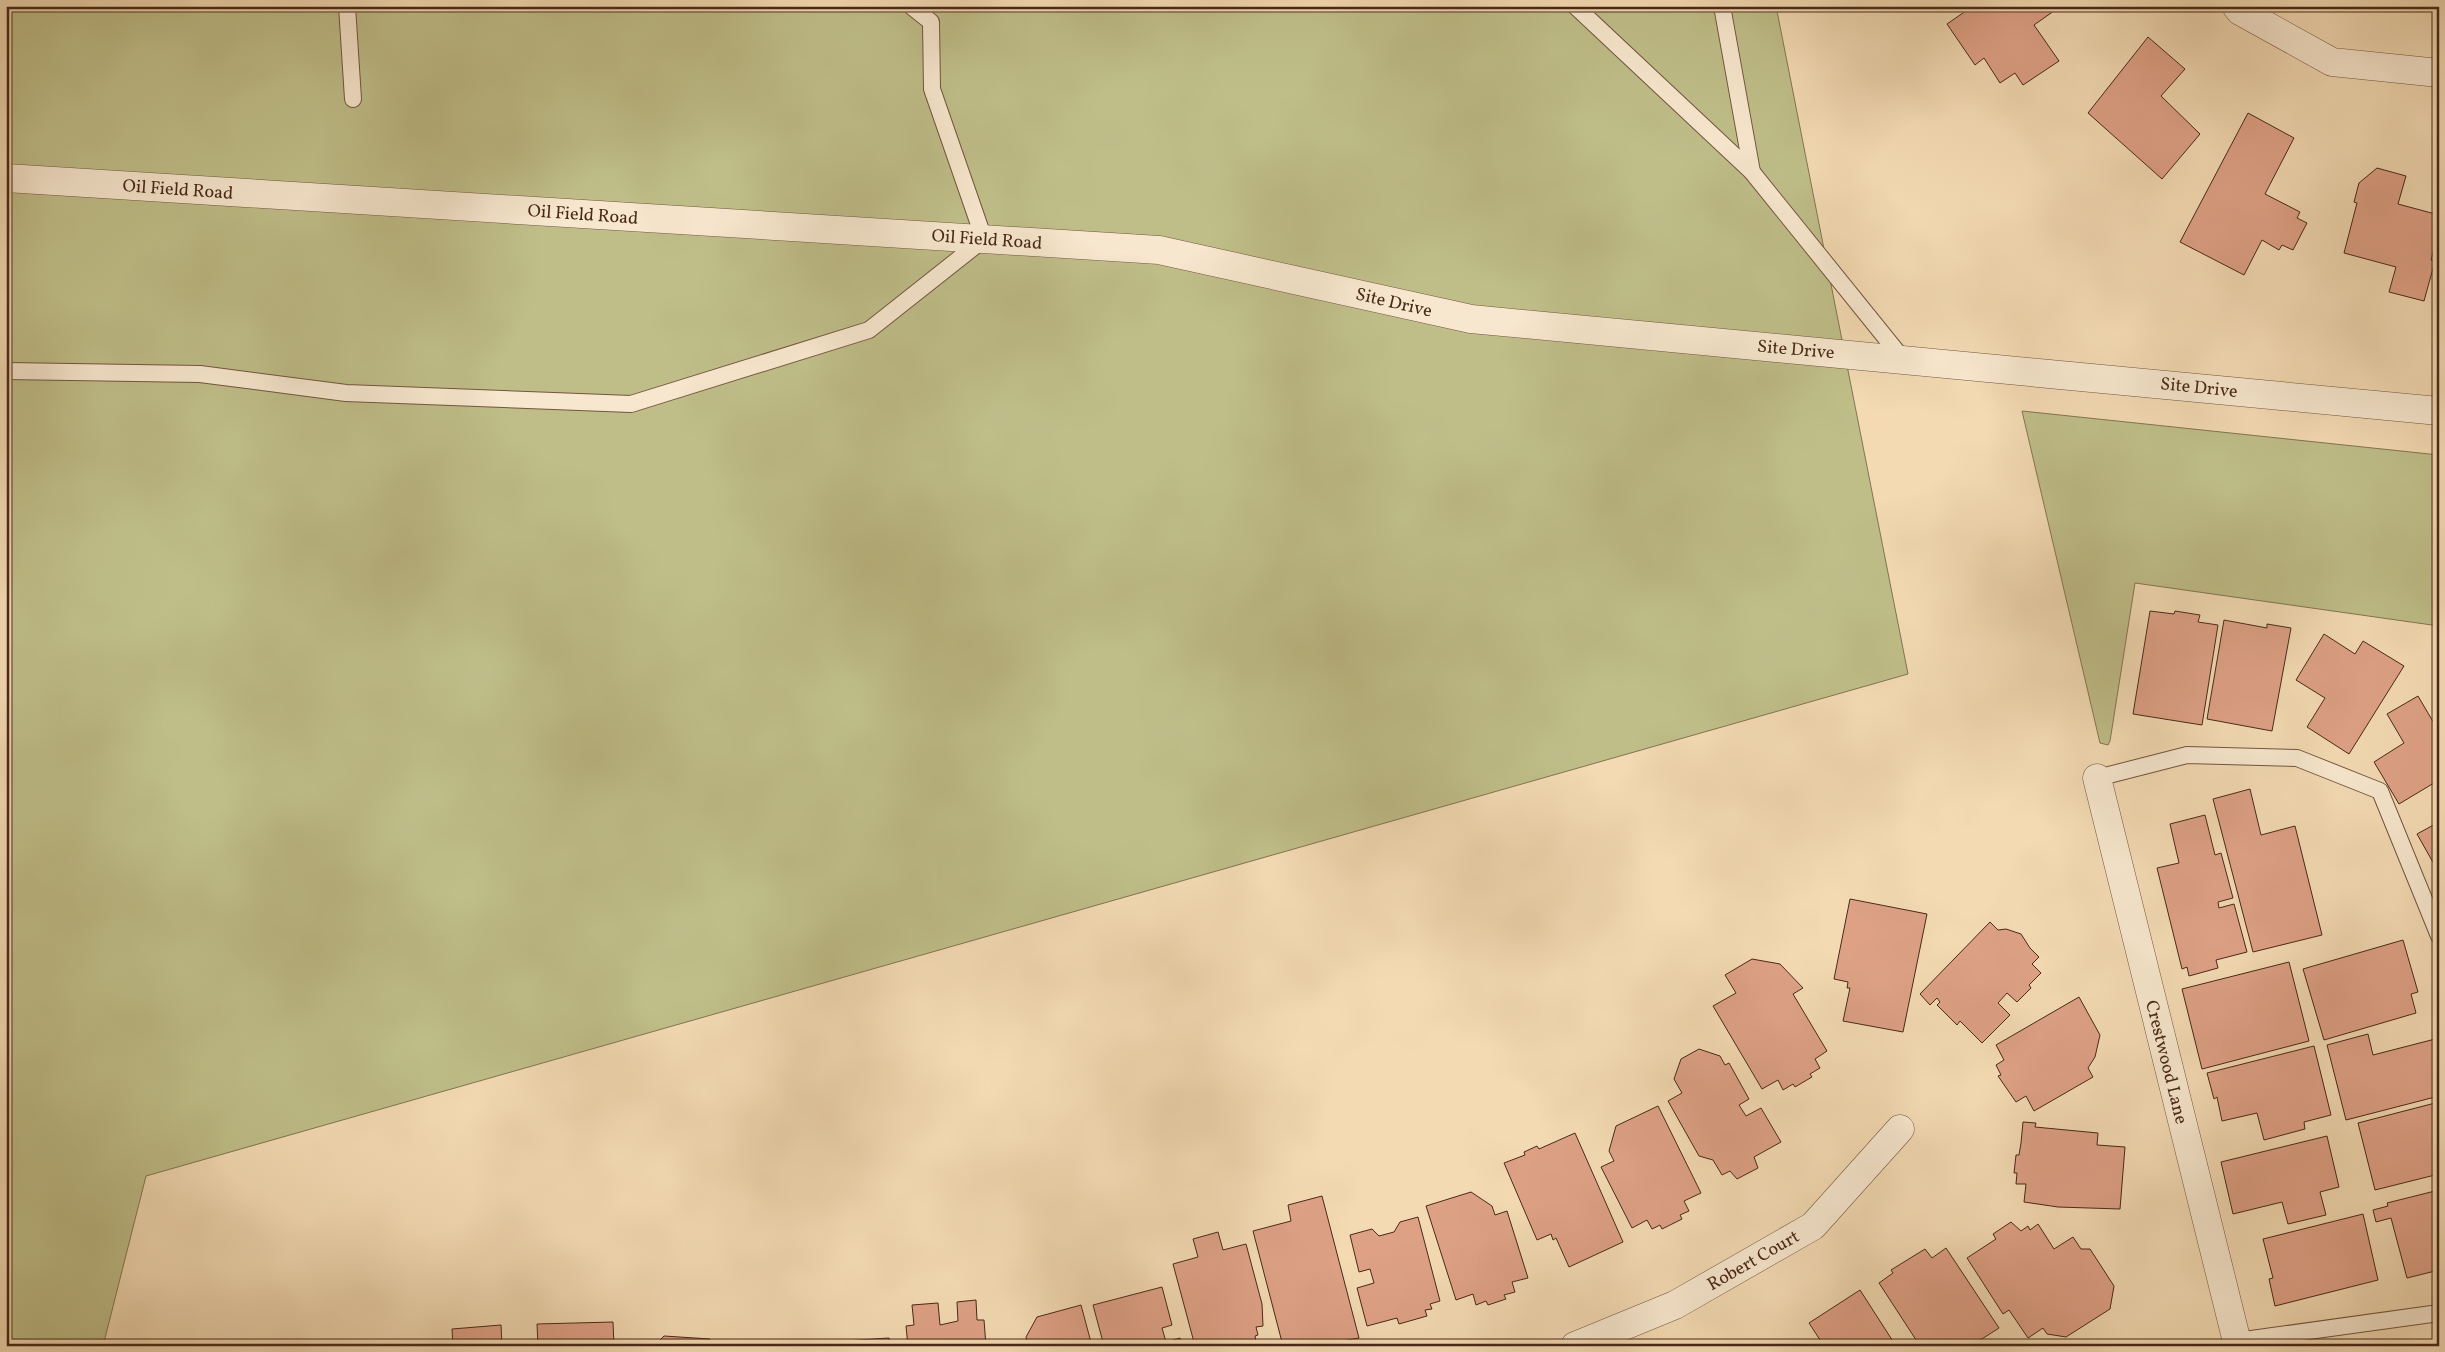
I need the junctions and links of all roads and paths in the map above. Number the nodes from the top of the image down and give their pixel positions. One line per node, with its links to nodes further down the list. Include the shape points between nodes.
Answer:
1 (347, 6): 7 (lane)
2 (911, 6): 10 (lane, via 931,22 932,89)
3 (1575, 6): 8 (lane)
4 (1722, 6): 8 (lane)
5 (2236, 6): 6 (street, via 2332,62)
6 (2439, 73)
7 (353, 99)
8 (1752, 172): 12 (lane)
9 (6, 178): 10 (street, Oil Field Road)
10 (984, 239): 11 (street, Oil Field Road); 13 (lane, via 869,330 631,404 346,392 200,374)
11 (1159, 250): 12 (street, Site Drive, via 1471,320)
12 (1902, 358): 14 (street, Site Drive)
13 (6, 371)
14 (2439, 411)
15 (2097, 778): 16 (lane, via 2186,755 2297,758 2380,791); 19 (street, Crestwood Lane)
16 (2439, 936)
17 (1900, 1129): 20 (street, Robert Court, via 1813,1226 1675,1305)
18 (2439, 1313): 19 (lane)
19 (2237, 1343)
20 (1575, 1346)

